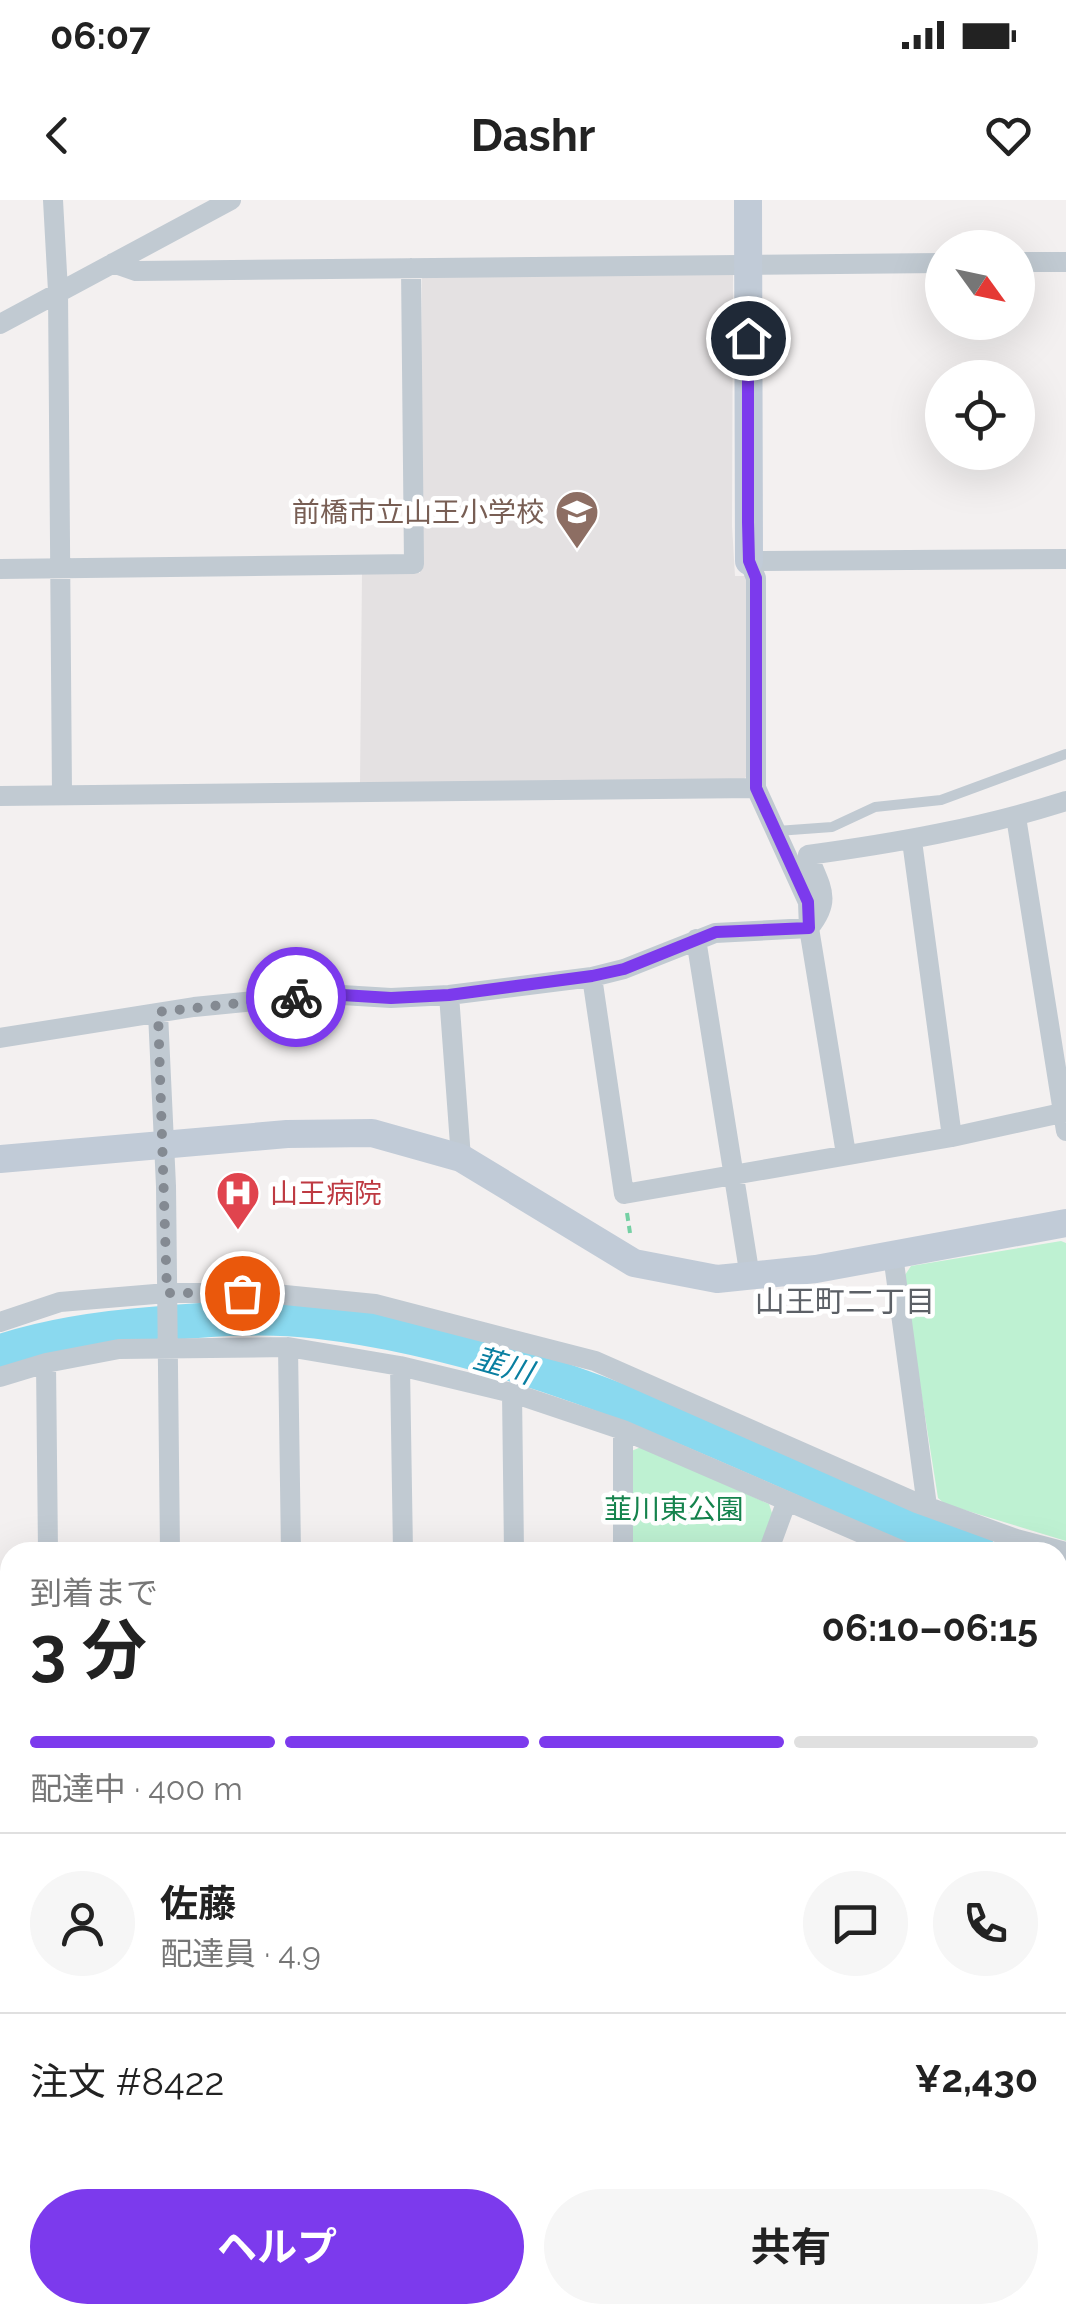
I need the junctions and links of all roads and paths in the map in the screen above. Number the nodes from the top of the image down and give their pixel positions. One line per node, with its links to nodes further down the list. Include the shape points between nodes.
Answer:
1 (231, 200): 6 (street)
2 (748, 200): 8 (street)
3 (49, 201): 10 (street)
4 (1035, 262): 5 (street)
5 (1066, 262)
6 (113, 263): 9 (street, via 136,271); 10 (street)
7 (925, 263): 8 (street)
8 (749, 264): 9 (street); 13 (street)
9 (412, 268): 15 (street, via 414,564)
10 (58, 291): 11 (street); 15 (street)
11 (0, 324)
12 (1066, 559): 13 (street)
13 (749, 561): 17 (street, via 756,578)
14 (0, 568): 15 (street)
15 (59, 568): 18 (street)
16 (1066, 754): 22 (lane, via 941,800 874,808 832,827)
17 (756, 788): 18 (street); 22 (street)
18 (62, 794): 19 (street)
19 (0, 796)
20 (1066, 801): 21 (street)
21 (1016, 816): 23 (street); 30 (street)
22 (777, 831): 24 (street, via 808,902)
23 (912, 841): 24 (street, via 808,855 825,900); 31 (street)
24 (809, 928): 25 (street); 33 (street)
25 (696, 938): 26 (street); 36 (street)
26 (592, 976): 27 (street); 37 (street)
27 (449, 995): 28 (street, via 326,994); 34 (street)
28 (158, 1012): 29 (street); 32 (street)
29 (0, 1038)
30 (1065, 1119): 31 (street)
31 (952, 1137): 33 (street)
32 (162, 1144): 34 (street, via 372,1133); 35 (street); 42 (street)
33 (846, 1154): 36 (street)
34 (461, 1158): 40 (street)
35 (0, 1160)
36 (735, 1174): 37 (street); 41 (street)
37 (624, 1194): 40 (path)
38 (1066, 1223): 39 (street)
39 (893, 1255): 41 (street); 52 (street)
40 (634, 1263): 41 (street, via 705,1278)
41 (750, 1277)
42 (167, 1298): 43 (street, via 60,1302); 44 (street); 52 (street, via 265,1293 375,1304 595,1361)
43 (0, 1322)
44 (168, 1346): 45 (street); 46 (street); 54 (street)
45 (288, 1347): 47 (street); 55 (street)
46 (46, 1363): 48 (street); 53 (street)
47 (400, 1366): 49 (street); 56 (street)
48 (0, 1377)
49 (512, 1393): 50 (street); 57 (street)
50 (623, 1430): 51 (street); 58 (street)
51 (786, 1503): 59 (street); 60 (street)
52 (926, 1506): 61 (street)
53 (48, 1542)
54 (170, 1542)
55 (291, 1542)
56 (404, 1542)
57 (514, 1542)
58 (623, 1542)
59 (772, 1542)
60 (881, 1542)
61 (1028, 1542)

